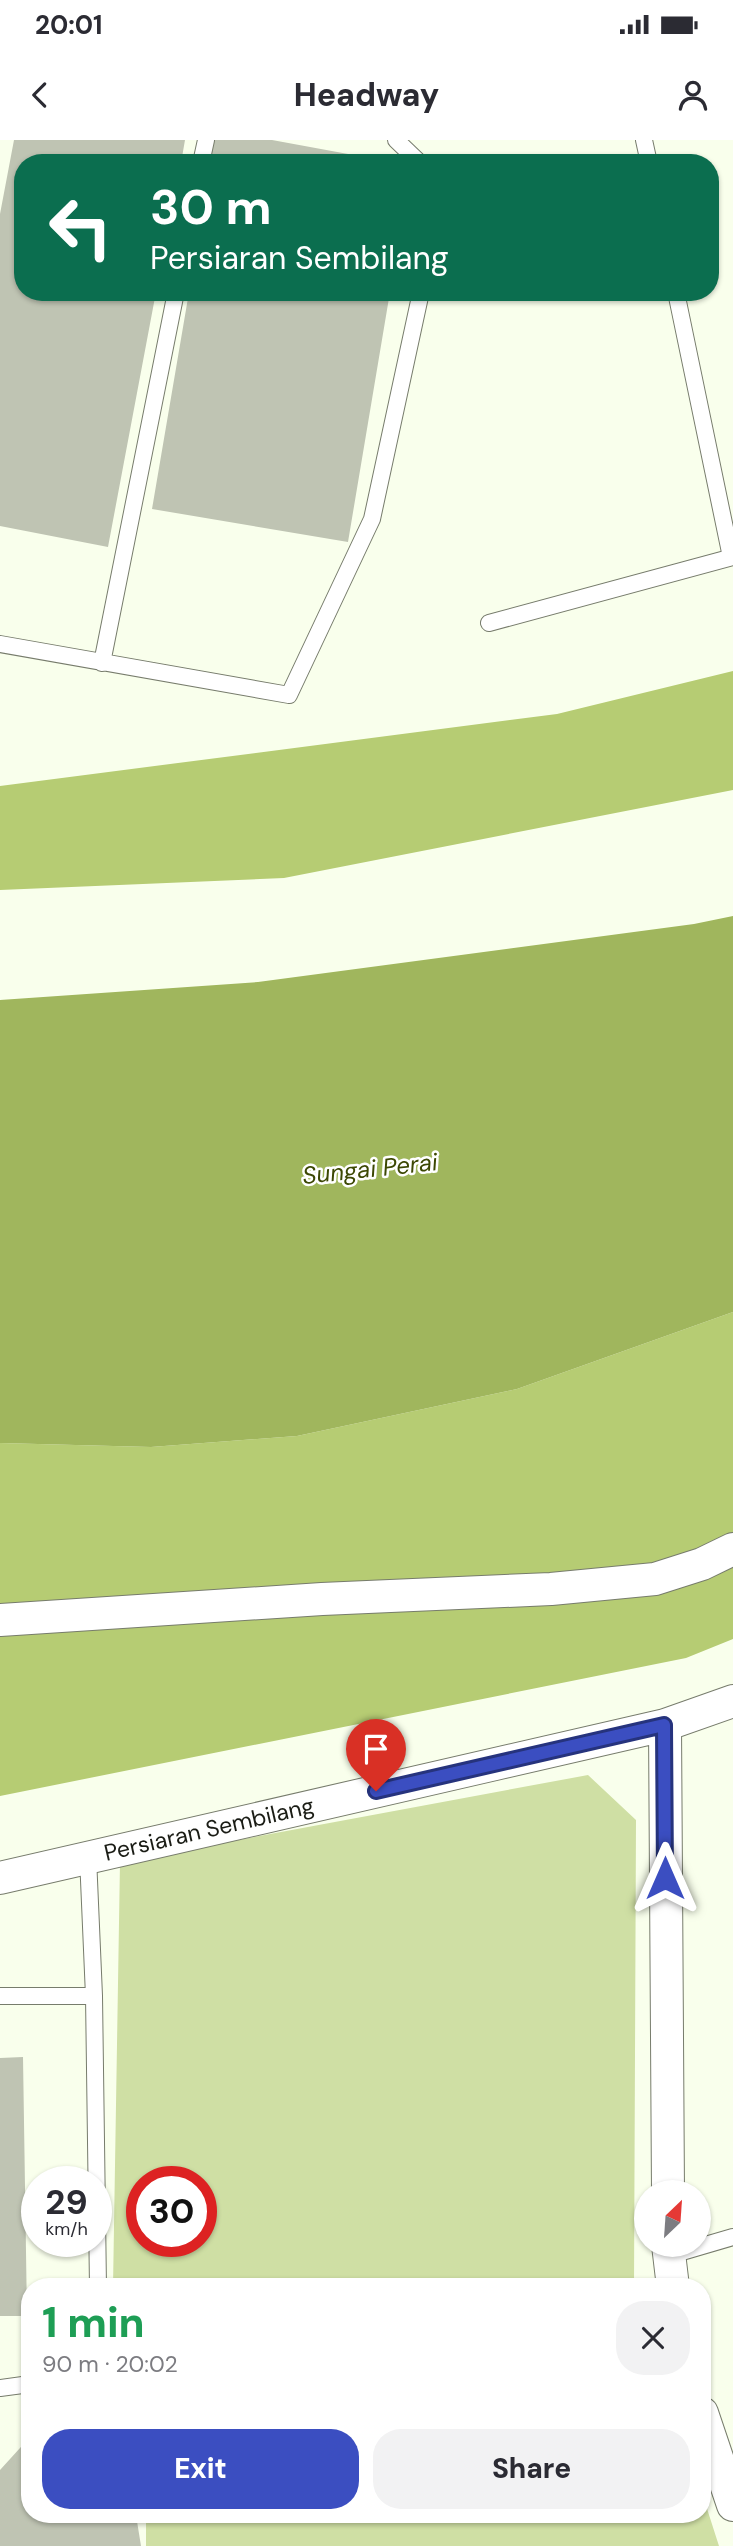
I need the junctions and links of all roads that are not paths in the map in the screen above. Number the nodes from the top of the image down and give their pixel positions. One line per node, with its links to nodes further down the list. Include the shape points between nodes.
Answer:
1 (396, 140): 2 (lane)
2 (411, 154)
3 (174, 301): 9 (lane)
4 (419, 301): 9 (lane, via 372,519 289,695)
5 (678, 301): 6 (lane)
6 (732, 557): 7 (lane)
7 (489, 623)
8 (0, 644): 9 (lane)
9 (102, 663)
10 (733, 1549): 11 (street, via 655,1579)
11 (0, 1620)
12 (733, 1701): 13 (street, Persiaran Sembilang)
13 (664, 1725): 14 (street, Persiaran Sembilang); 18 (street)
14 (88, 1857): 15 (street, Persiaran Sembilang); 17 (lane)
15 (0, 1878)
16 (0, 1996): 17 (lane)
17 (94, 1996): 22 (lane)
18 (668, 2180)
19 (733, 2237): 20 (lane)
20 (711, 2241)
21 (669, 2258): 23 (street)
22 (98, 2278)
23 (672, 2278)
24 (21, 2385): 25 (lane)
25 (0, 2388)
26 (711, 2440): 27 (street)
27 (733, 2505)

